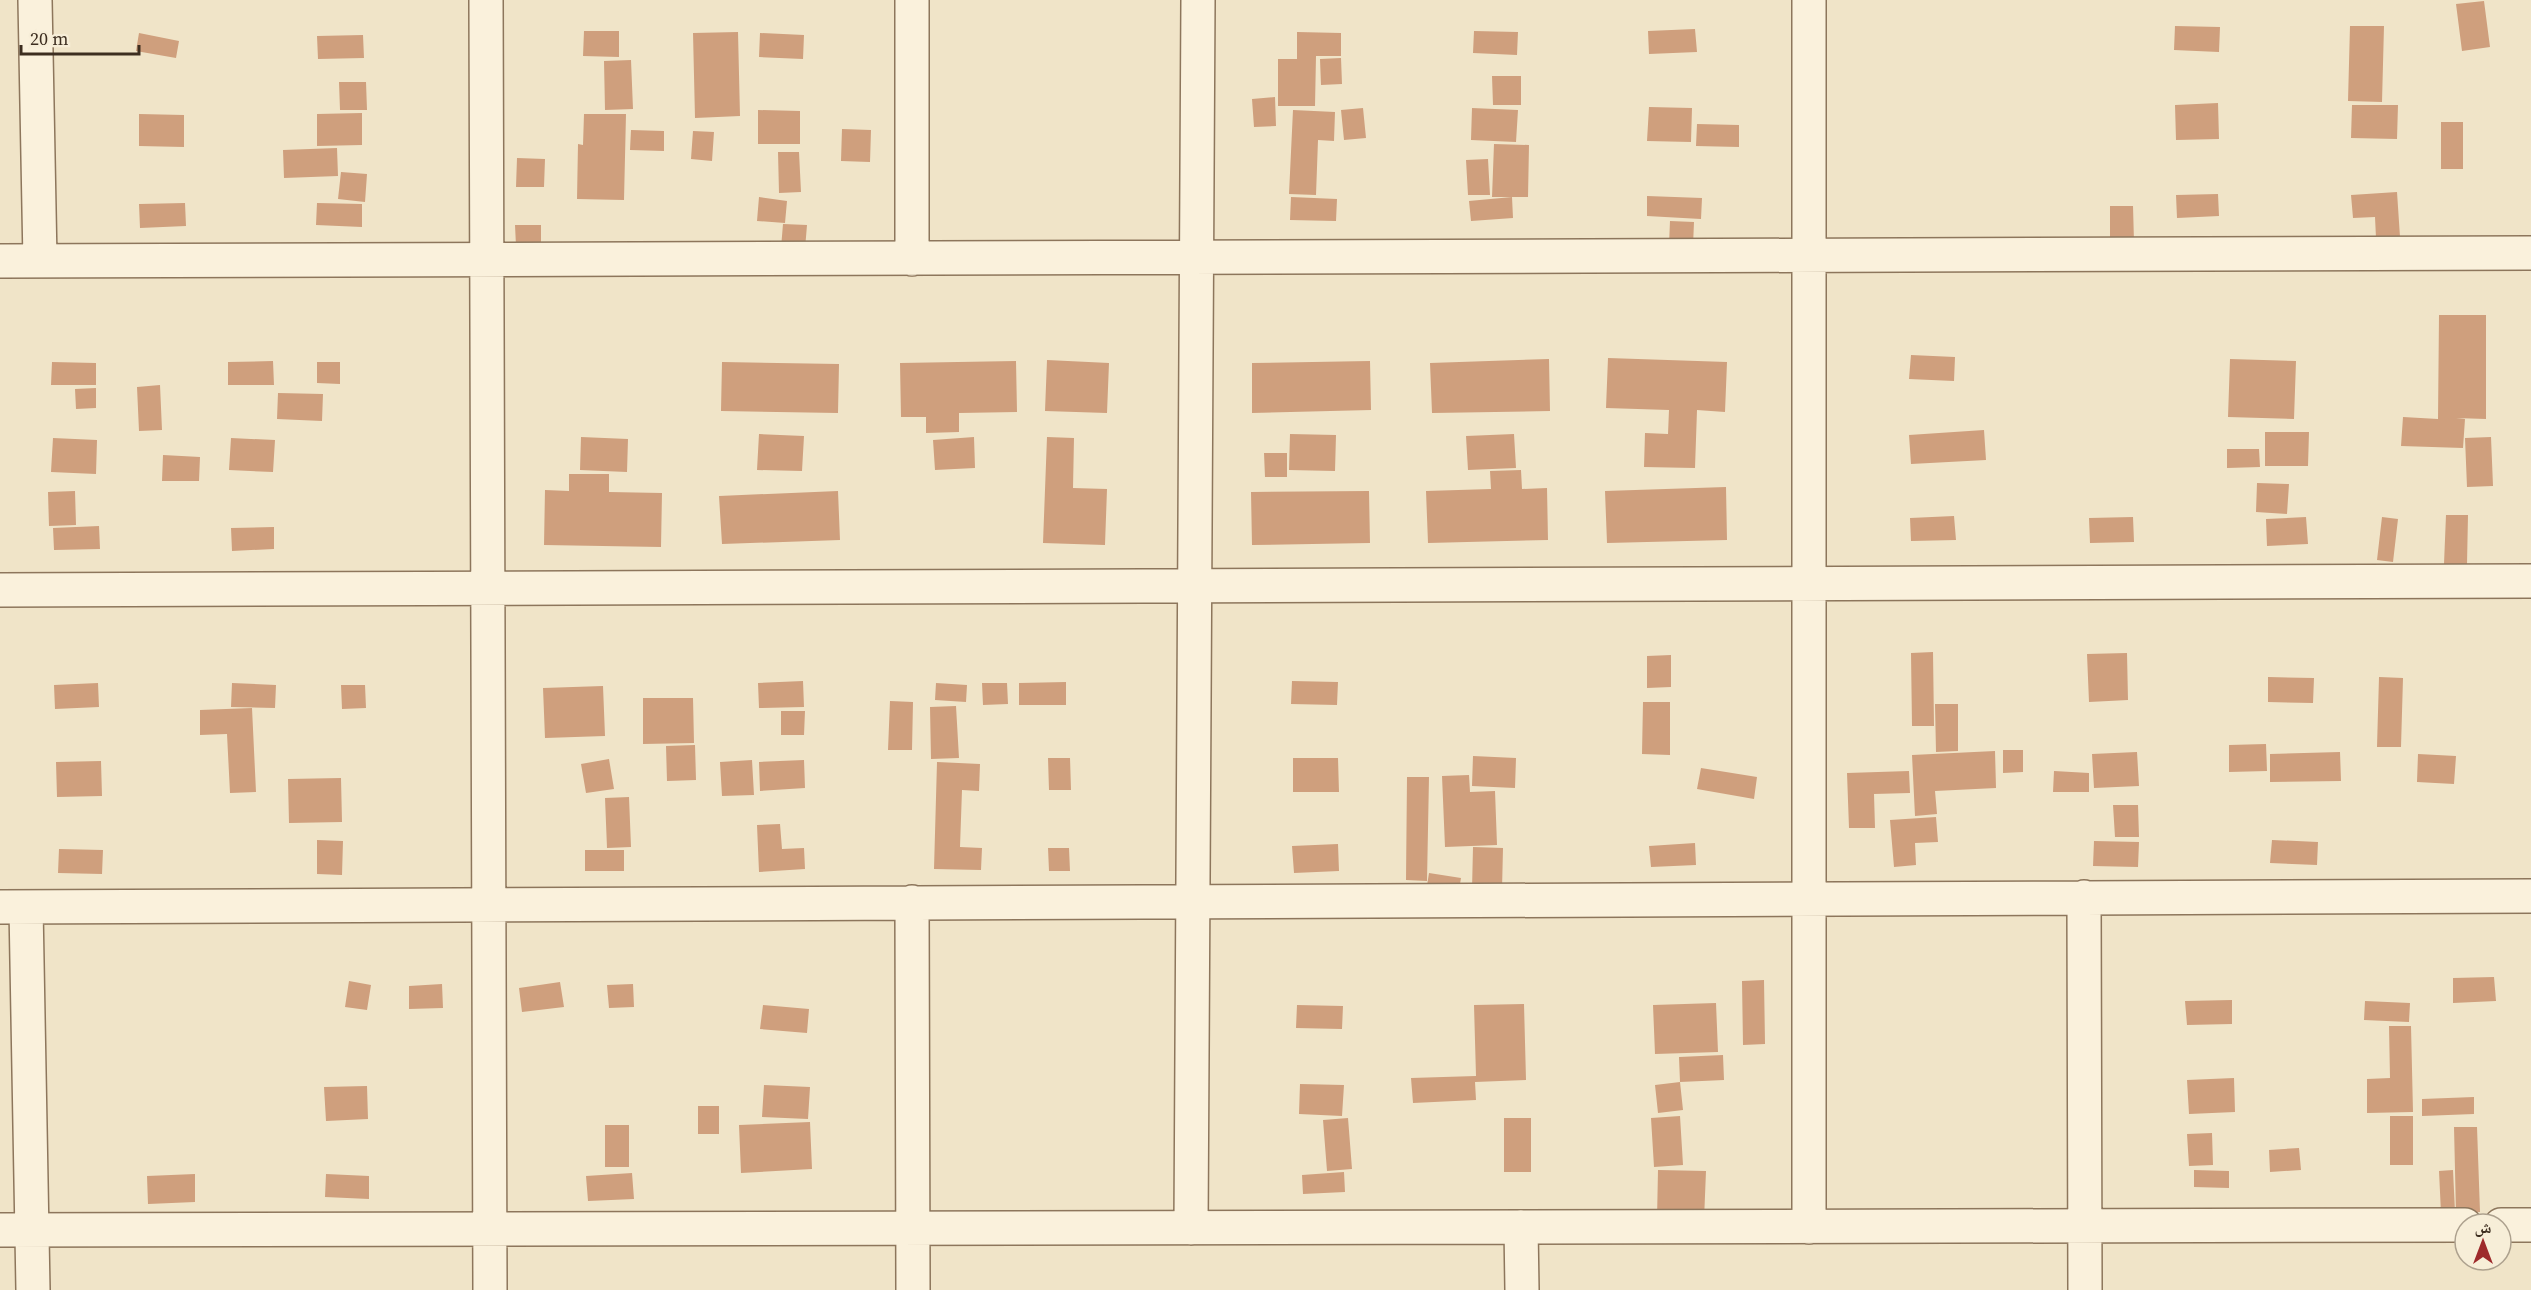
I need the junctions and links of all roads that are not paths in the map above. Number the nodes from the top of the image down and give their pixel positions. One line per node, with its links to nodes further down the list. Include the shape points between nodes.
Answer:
1 (35, 0): 12 (street)
2 (486, 0): 10 (street)
3 (912, 0): 9 (street)
4 (1198, 0): 8 (street)
5 (1809, 0): 7 (street)
6 (2531, 254): 7 (street)
7 (1809, 255): 8 (street); 14 (street)
8 (1196, 257): 9 (street); 15 (street)
9 (912, 259): 10 (street)
10 (487, 260): 12 (street); 16 (street)
11 (0, 261): 12 (street)
12 (40, 261)
13 (2531, 581): 14 (street)
14 (1809, 584): 15 (street); 20 (street)
15 (1194, 586): 16 (street); 21 (street)
16 (488, 588): 17 (street); 23 (street)
17 (0, 590)
18 (2531, 896): 19 (street)
19 (2084, 897): 20 (street); 27 (street)
20 (1809, 899): 21 (street); 30 (street)
21 (1193, 901): 22 (street); 31 (street)
22 (912, 902): 23 (street); 33 (street)
23 (489, 903): 24 (street); 32 (street)
24 (13, 907): 34 (street)
25 (2513, 1225): 26 (street)
26 (2531, 1225)
27 (2084, 1226): 28 (street); 30 (street); 39 (street)
28 (2453, 1226)
29 (1521, 1227): 30 (street); 31 (street); 38 (street)
30 (1809, 1227)
31 (1191, 1228): 33 (street)
32 (490, 1229): 33 (street); 34 (street); 36 (street)
33 (912, 1229): 37 (street)
34 (16, 1230): 35 (street)
35 (33, 1290)
36 (490, 1290)
37 (913, 1290)
38 (1522, 1290)
39 (2085, 1290)

